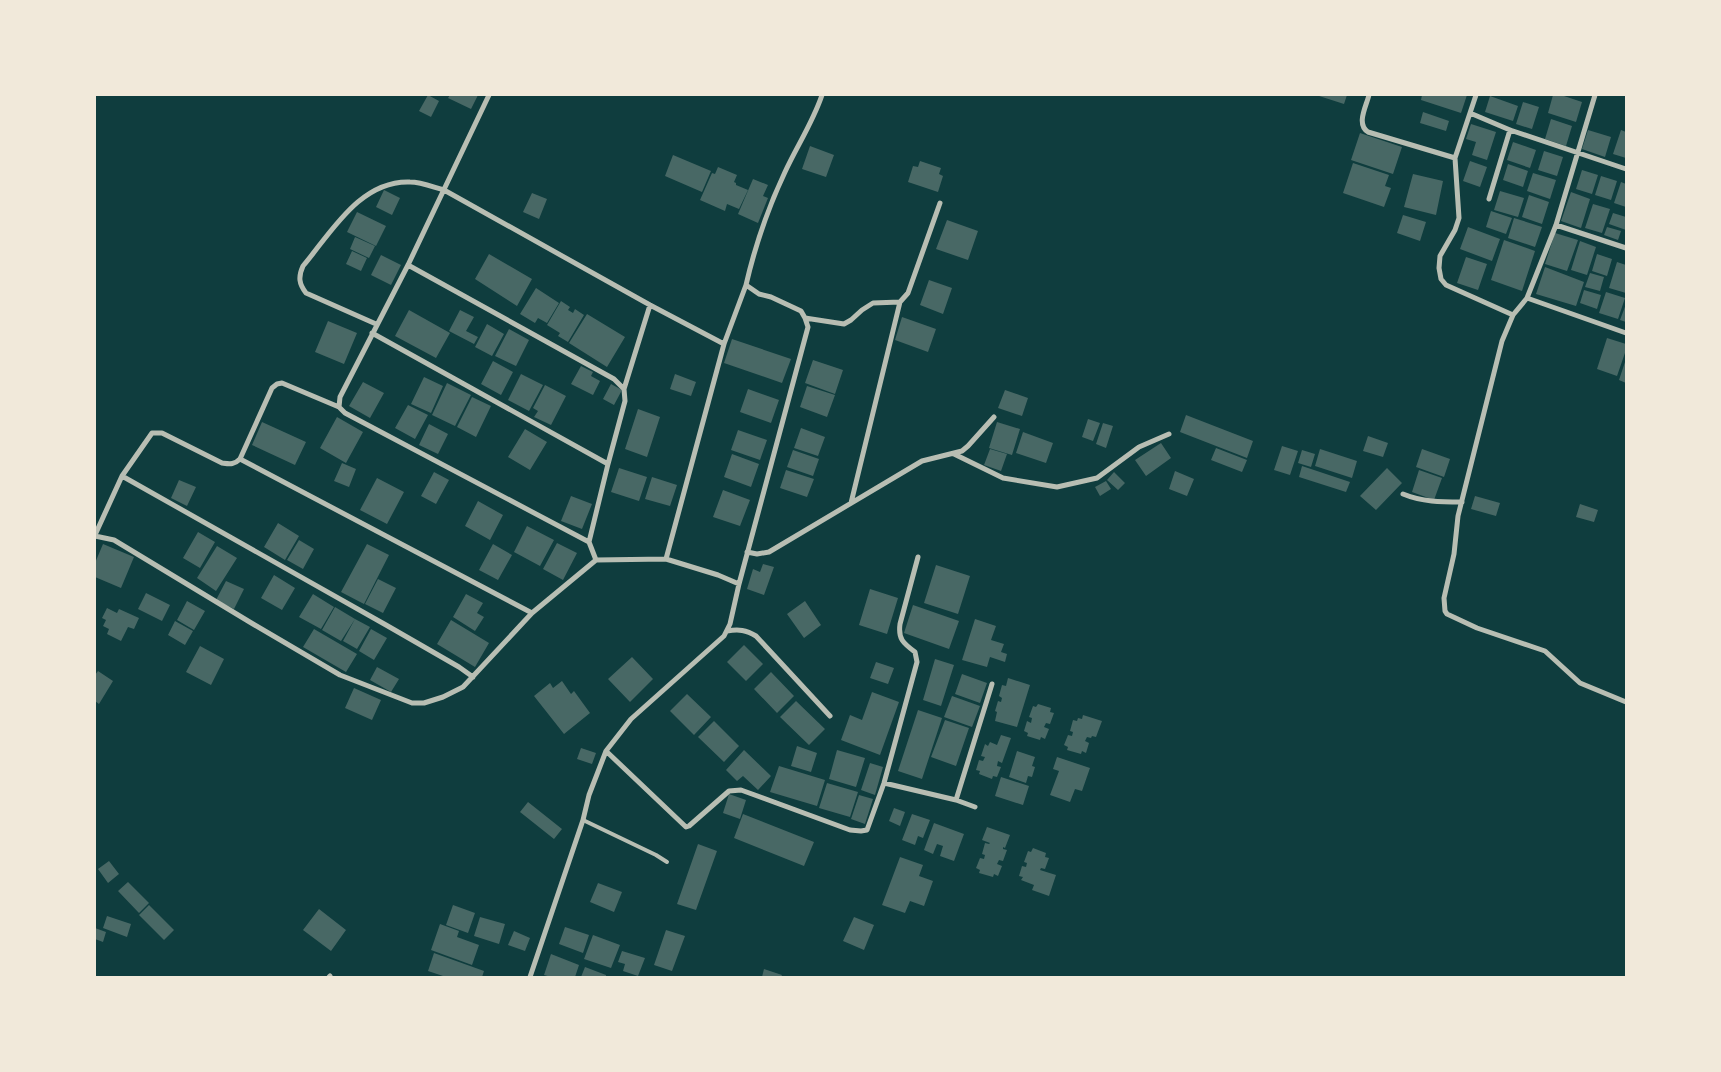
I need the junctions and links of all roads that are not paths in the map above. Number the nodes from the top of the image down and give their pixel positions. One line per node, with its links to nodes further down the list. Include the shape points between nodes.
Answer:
1 (489, 95): 11 (street)
2 (822, 95): 17 (street, via 785,172 754,249)
3 (1369, 95): 9 (street, via 1362,119 1362,125 1368,132)
4 (1476, 95): 6 (street)
5 (1595, 95): 8 (street)
6 (1470, 113): 7 (street); 9 (street)
7 (1510, 130): 8 (street); 12 (street)
8 (1577, 153): 10 (street); 14 (street)
9 (1455, 158): 21 (street, via 1459,218 1440,256 1441,279 1446,285)
10 (1626, 169)
11 (444, 190): 16 (street); 20 (street); 23 (street, via 410,182 375,188 354,203 303,266 300,281 306,293)
12 (1489, 199)
13 (940, 203): 19 (street, via 908,293)
14 (1556, 225): 15 (street); 18 (street)
15 (1626, 248)
16 (408, 264): 23 (street); 27 (street, via 614,379)
17 (746, 285): 22 (street, via 800,311); 26 (street)
18 (1527, 298): 21 (street); 25 (street)
19 (900, 302): 22 (street, via 873,303 844,324); 37 (street)
20 (650, 305): 26 (street); 27 (street)
21 (1513, 315): 36 (street, via 1502,341)
22 (805, 318): 40 (street, via 808,327)
23 (376, 324): 24 (street)
24 (372, 333): 28 (street, via 340,397); 33 (street)
25 (1626, 333)
26 (724, 344): 42 (street)
27 (624, 389): 33 (street, via 626,401)
28 (339, 407): 32 (street, via 282,383 277,384 272,388); 39 (street)
29 (994, 417): 31 (street, via 968,446)
30 (1169, 434): 31 (street, via 1139,447 1097,478 1057,487 1003,478)
31 (954, 454): 37 (street, via 922,461)
32 (240, 459): 34 (street, via 230,464 222,462 158,432 152,434); 45 (street)
33 (608, 464): 39 (street)
34 (122, 476): 38 (street); 47 (street)
35 (1403, 494): 36 (street, via 1432,502)
36 (1462, 502): 49 (street, via 1444,598 1447,614 1544,651 1580,683)
37 (851, 503): 40 (street, via 769,552)
38 (95, 536): 47 (street, via 114,540 340,675 399,699 424,703 463,687)
39 (589, 542): 43 (street)
40 (747, 552): 44 (street)
41 (918, 557): 52 (street, via 898,634 915,652 917,662)
42 (666, 559): 43 (street); 44 (street)
43 (596, 560): 45 (street)
44 (739, 584): 46 (street)
45 (532, 613): 47 (street)
46 (727, 631): 50 (street, via 747,630 756,636); 51 (street, via 631,719)
47 (473, 677)
48 (992, 684): 53 (street)
49 (1626, 702)
50 (830, 716)
51 (606, 751): 52 (street, via 686,827 729,791 741,790 861,832 867,830); 55 (street)
52 (884, 783): 53 (street)
53 (956, 800): 54 (street)
54 (975, 807)
55 (583, 820): 56 (lane); 57 (street)
56 (667, 862)
57 (530, 977)

